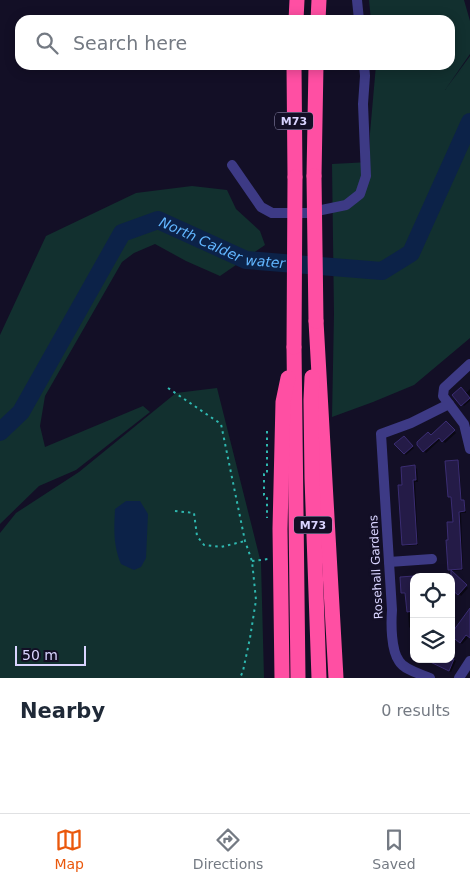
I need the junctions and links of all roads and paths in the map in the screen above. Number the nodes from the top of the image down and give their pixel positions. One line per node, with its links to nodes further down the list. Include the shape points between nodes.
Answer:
1 (297, 0): 4 (highway)
2 (319, 0): 5 (highway)
3 (357, 0): 6 (street)
4 (296, 15)
5 (318, 15)
6 (358, 15)
7 (294, 70): 12 (highway, M73, bridge)
8 (316, 70): 13 (highway, M73, bridge)
9 (365, 70): 10 (street, via 366,176 360,194 346,205 307,213 272,213 261,207)
10 (232, 165)
11 (470, 364): 15 (street, via 444,388 443,396)
12 (292, 370): 28 (highway, M73, via 282,402); 29 (highway, M73)
13 (316, 371): 25 (highway, M73, via 311,400); 32 (highway)
14 (168, 388): 20 (path, via 221,424)
15 (449, 404): 17 (street, via 464,424); 24 (street, Rosehall Gardens, via 381,434)
16 (266, 431): 19 (path, via 264,495 267,496)
17 (470, 446)
18 (174, 511): 20 (path, via 194,513 198,536 204,544 220,547)
19 (267, 523)
20 (245, 541): 23 (path)
21 (268, 550): 23 (path, via 268,559)
22 (432, 559): 24 (street)
23 (252, 561): 27 (path, via 256,600)
24 (389, 562): 33 (street, Rosehall Gardens, via 395,651 405,667)
25 (315, 594): 30 (highway, M73); 31 (highway)
26 (470, 661): 34 (street)
27 (240, 678)
28 (282, 678)
29 (298, 678)
30 (319, 678)
31 (324, 678)
32 (336, 678)
33 (430, 678)
34 (459, 678)

